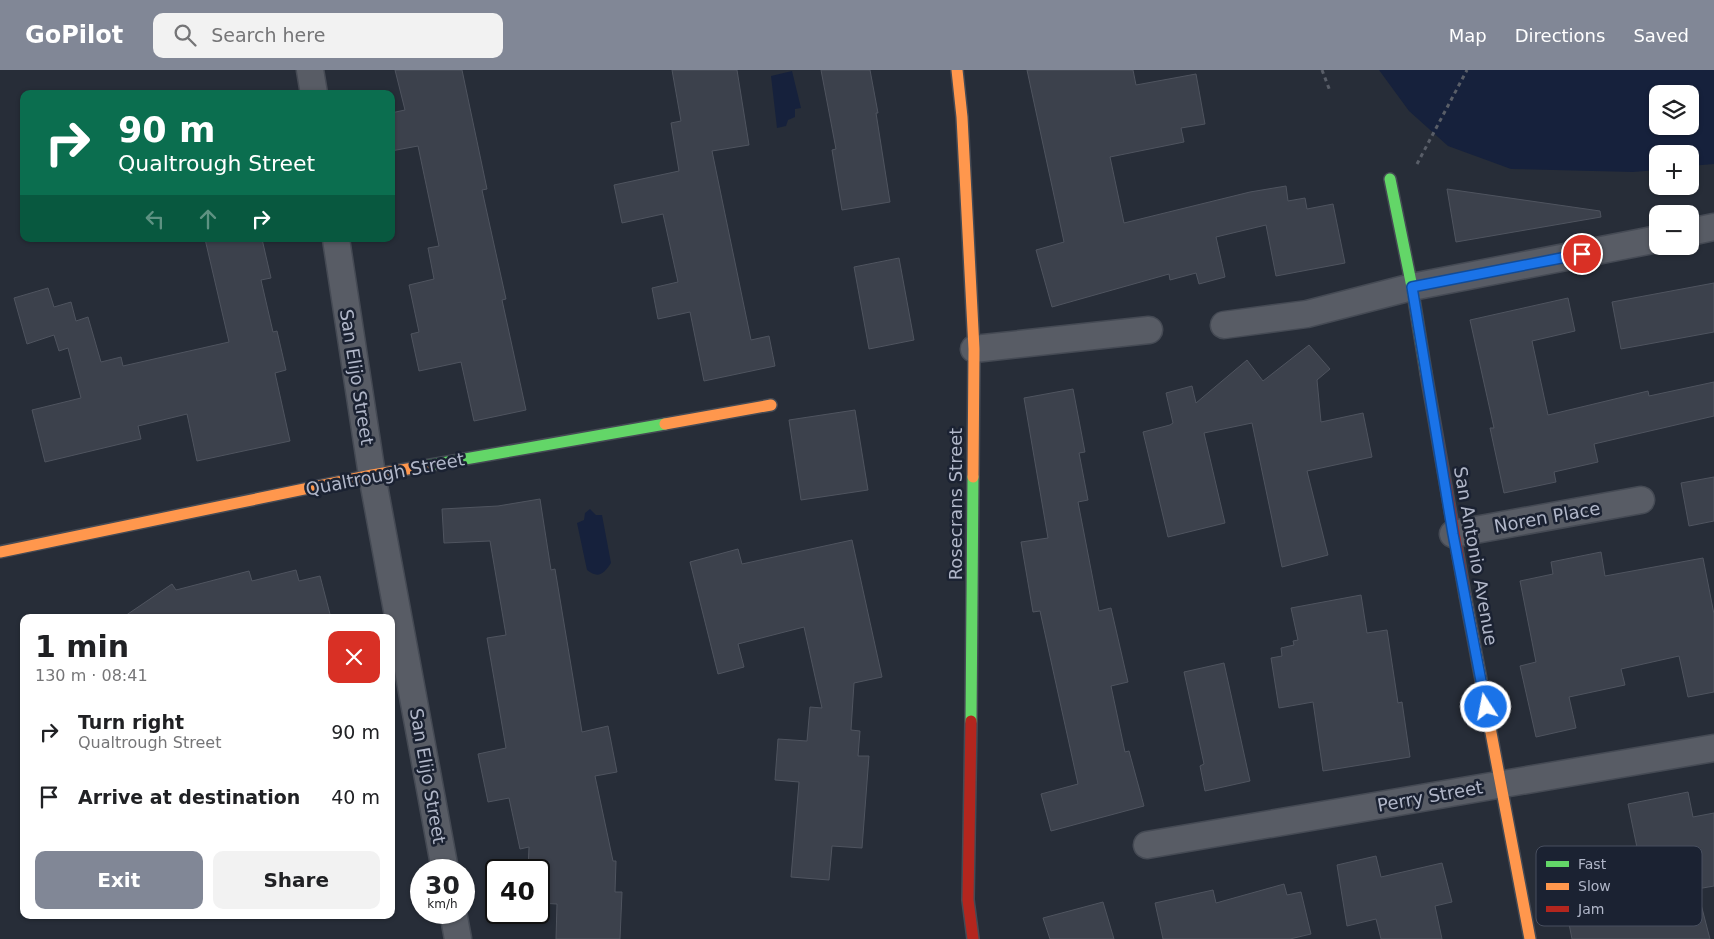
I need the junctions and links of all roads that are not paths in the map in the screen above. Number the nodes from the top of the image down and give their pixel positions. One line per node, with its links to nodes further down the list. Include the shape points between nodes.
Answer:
1 (310, 70): 3 (street)
2 (958, 70): 12 (street, Rosecrans Street)
3 (313, 90)
4 (1390, 179): 9 (street, San Antonio Avenue)
5 (1714, 227): 6 (street)
6 (1699, 230)
7 (1649, 241): 9 (street)
8 (336, 242): 14 (street, San Elijo Street)
9 (1412, 287): 10 (street, via 1307,314); 16 (street, San Antonio Avenue)
10 (1224, 325)
11 (1149, 330): 12 (street)
12 (974, 349): 24 (street, Rosecrans Street, via 968,900)
13 (771, 405): 14 (street, Qualtrough Street)
14 (372, 475): 17 (street, Qualtrough Street); 21 (street, San Elijo Street)
15 (1641, 500): 16 (street, Noren Place)
16 (1453, 534): 19 (street, San Antonio Avenue)
17 (0, 552)
18 (1714, 748): 19 (street, Perry Street)
19 (1500, 784): 20 (street, Perry Street); 25 (street, San Antonio Avenue)
20 (1147, 845)
21 (443, 859)
22 (455, 924): 23 (street)
23 (458, 939)
24 (973, 939)
25 (1530, 939)

